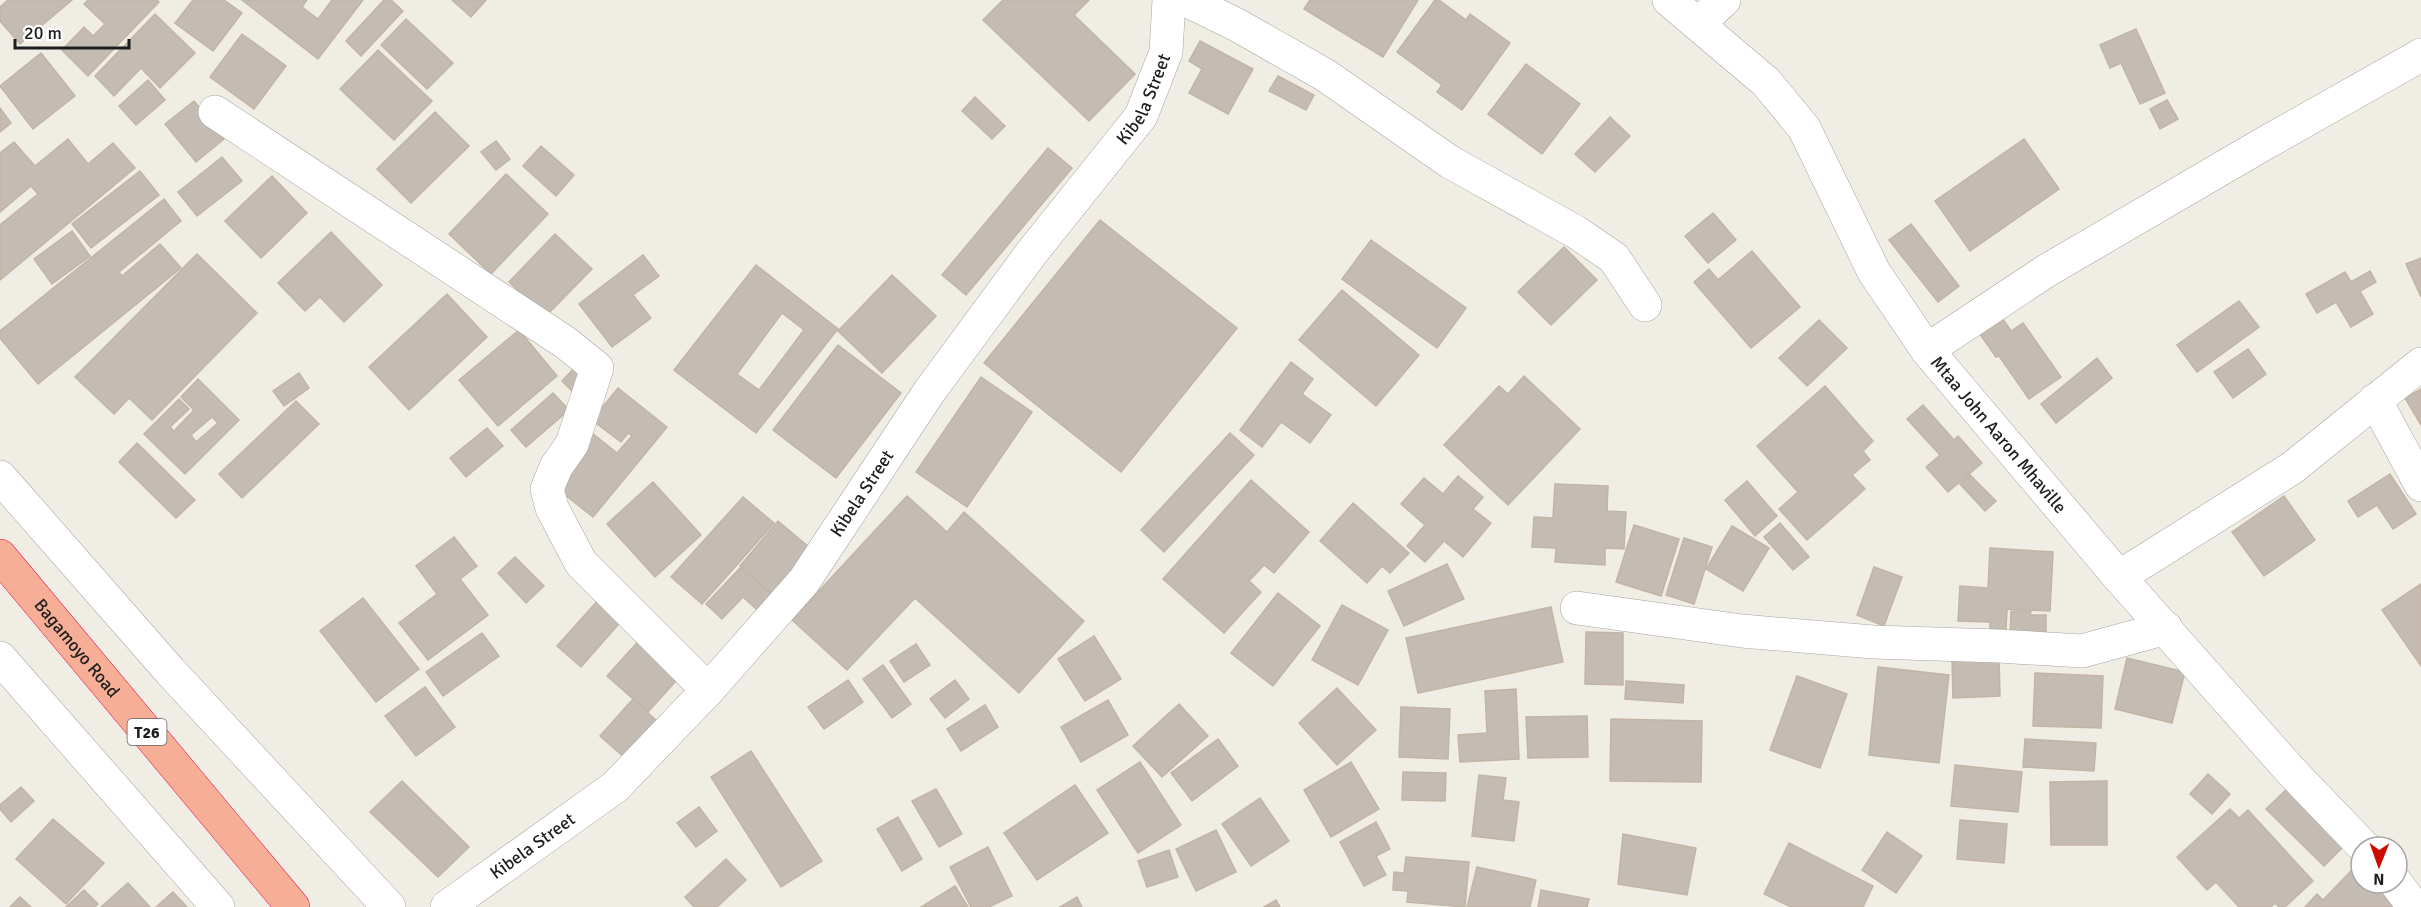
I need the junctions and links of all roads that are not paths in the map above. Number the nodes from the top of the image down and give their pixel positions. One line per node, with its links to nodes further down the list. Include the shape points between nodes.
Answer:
1 (1169, 0): 19 (street, Kibela Street, via 1166,52 1141,116 1033,251 929,392 804,581)
2 (1186, 0): 8 (street, via 1325,75 1450,162 1576,232 1614,258)
3 (1669, 0): 5 (street, Mtaa John Aaron Mhaville)
4 (1724, 0): 5 (street)
5 (1698, 24): 9 (street, Mtaa John Aaron Mhaville, via 1766,82 1804,128 1874,272)
6 (2421, 55): 9 (street, via 2046,271)
7 (215, 112): 19 (street, via 566,343 597,368 572,444 547,489 552,508 581,563)
8 (1645, 305)
9 (1927, 350): 15 (street, Mtaa John Aaron Mhaville)
10 (2421, 364): 11 (street)
11 (2375, 400): 13 (street); 15 (street, via 2292,468)
12 (0, 477): 24 (street, via 170,671)
13 (2421, 485)
14 (0, 556): 23 (highway, Bagamoyo Road / T26)
15 (2119, 577): 17 (street, Mtaa John Aaron Mhaville)
16 (1577, 608): 17 (street, via 1778,634 2082,651)
17 (2166, 628): 20 (street, Mtaa John Aaron Mhaville)
18 (0, 658): 22 (street)
19 (708, 690): 25 (street, Kibela Street, via 615,787)
20 (2352, 835)
21 (2406, 895): 26 (street)
22 (218, 907)
23 (293, 907)
24 (389, 907)
25 (447, 907)
26 (2415, 907)

